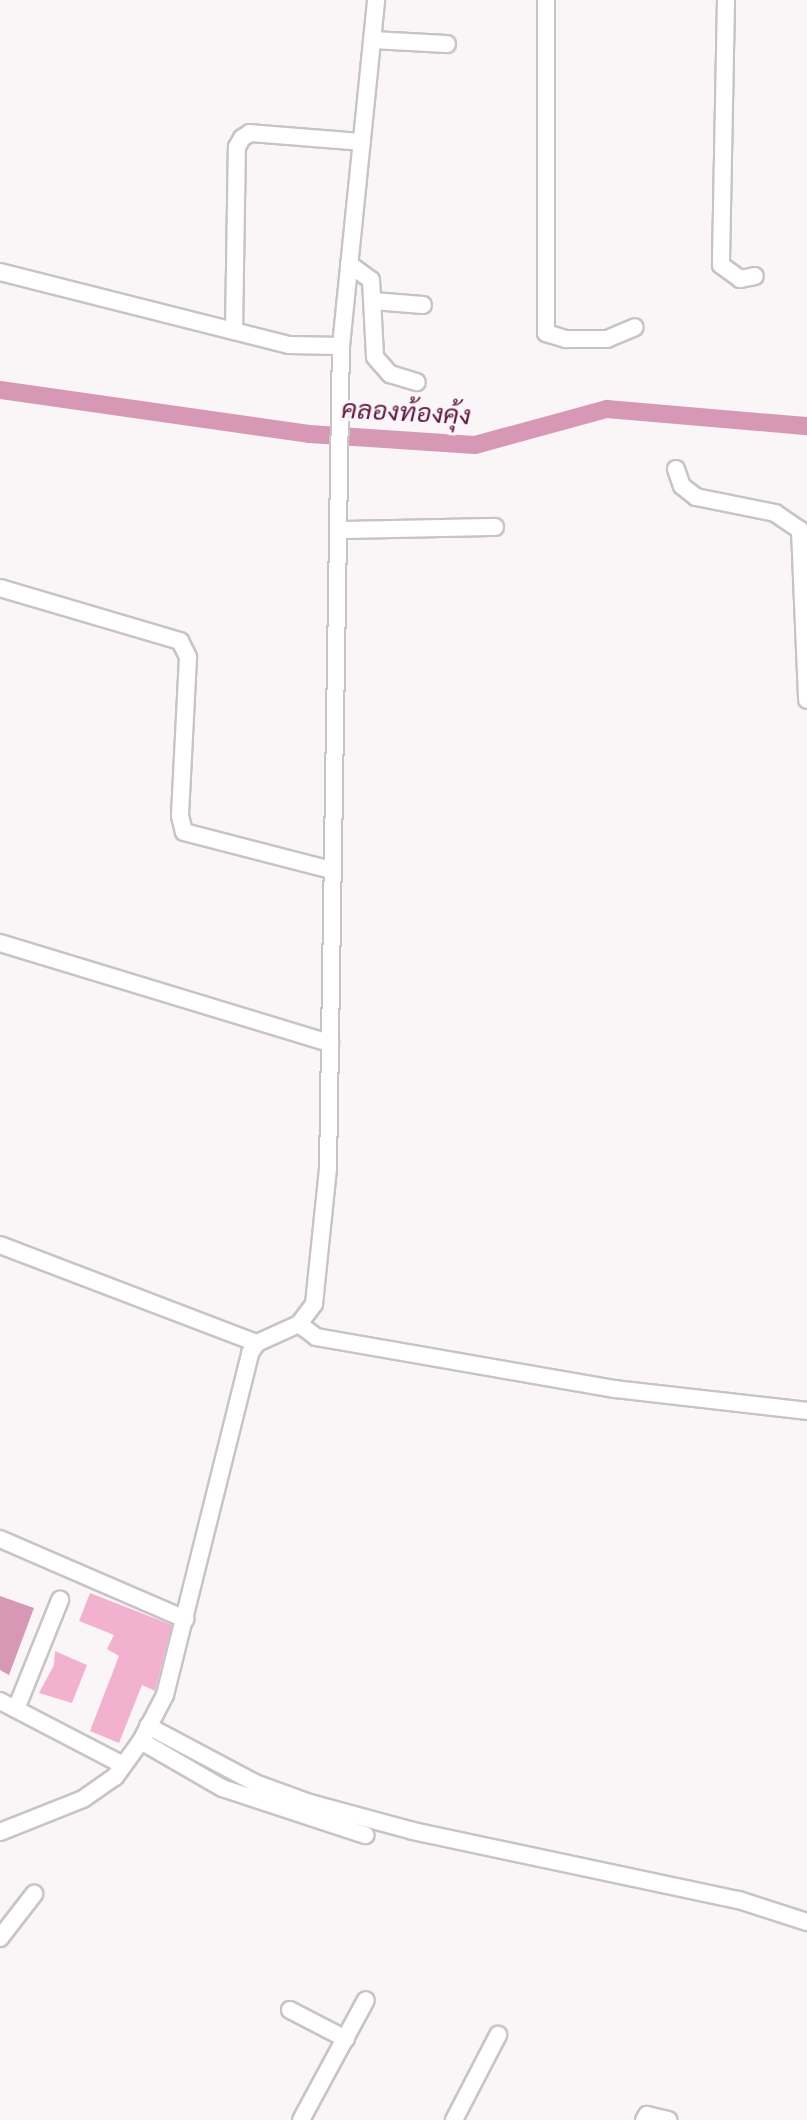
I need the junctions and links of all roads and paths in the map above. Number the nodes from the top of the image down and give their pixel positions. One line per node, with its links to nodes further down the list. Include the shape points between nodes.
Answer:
1 (376, 0): 4 (street)
2 (546, 0): 12 (street, via 546,333 566,340 607,340)
3 (726, 0): 9 (street, via 721,265 740,279)
4 (372, 40): 5 (street); 6 (street)
5 (447, 44)
6 (362, 142): 7 (street); 13 (street, via 250,133 242,138 237,147)
7 (349, 264): 10 (street, via 371,280); 14 (street)
8 (0, 272): 13 (street)
9 (755, 275)
10 (373, 301): 11 (street); 15 (street, via 375,357 390,374)
11 (424, 305)
12 (635, 327)
13 (234, 331): 14 (street, via 289,345)
14 (341, 346): 18 (street)
15 (417, 382)
16 (676, 469): 20 (street, via 682,486 696,497 775,513 800,530)
17 (495, 527): 18 (street)
18 (340, 530): 22 (street)
19 (0, 588): 22 (street, via 180,642 188,657 180,816 184,832)
20 (806, 672): 21 (street)
21 (807, 700)
22 (331, 870): 24 (street)
23 (0, 943): 24 (street)
24 (330, 1043): 26 (street, via 321,1256 314,1304)
25 (0, 1245): 27 (street)
26 (299, 1324): 27 (street); 28 (street, via 316,1337 615,1389)
27 (257, 1343): 31 (street)
28 (807, 1411)
29 (0, 1539): 31 (street)
30 (60, 1600): 33 (street)
31 (185, 1619): 34 (street, via 164,1695)
32 (0, 1701): 33 (street)
33 (16, 1709): 35 (street)
34 (145, 1734): 35 (street); 37 (street, via 222,1788); 39 (street, via 310,1803 413,1831 739,1900)
35 (123, 1765): 36 (street, via 83,1799)
36 (0, 1832)
37 (365, 1835)
38 (34, 1894): 40 (street)
39 (807, 1922)
40 (0, 1938)
41 (366, 2000): 44 (street)
42 (290, 2010): 44 (street)
43 (498, 2035): 46 (street)
44 (346, 2039): 45 (street)
45 (301, 2120)
46 (454, 2120)
47 (644, 2120): 48 (street, via 647,2115)
48 (668, 2120)

